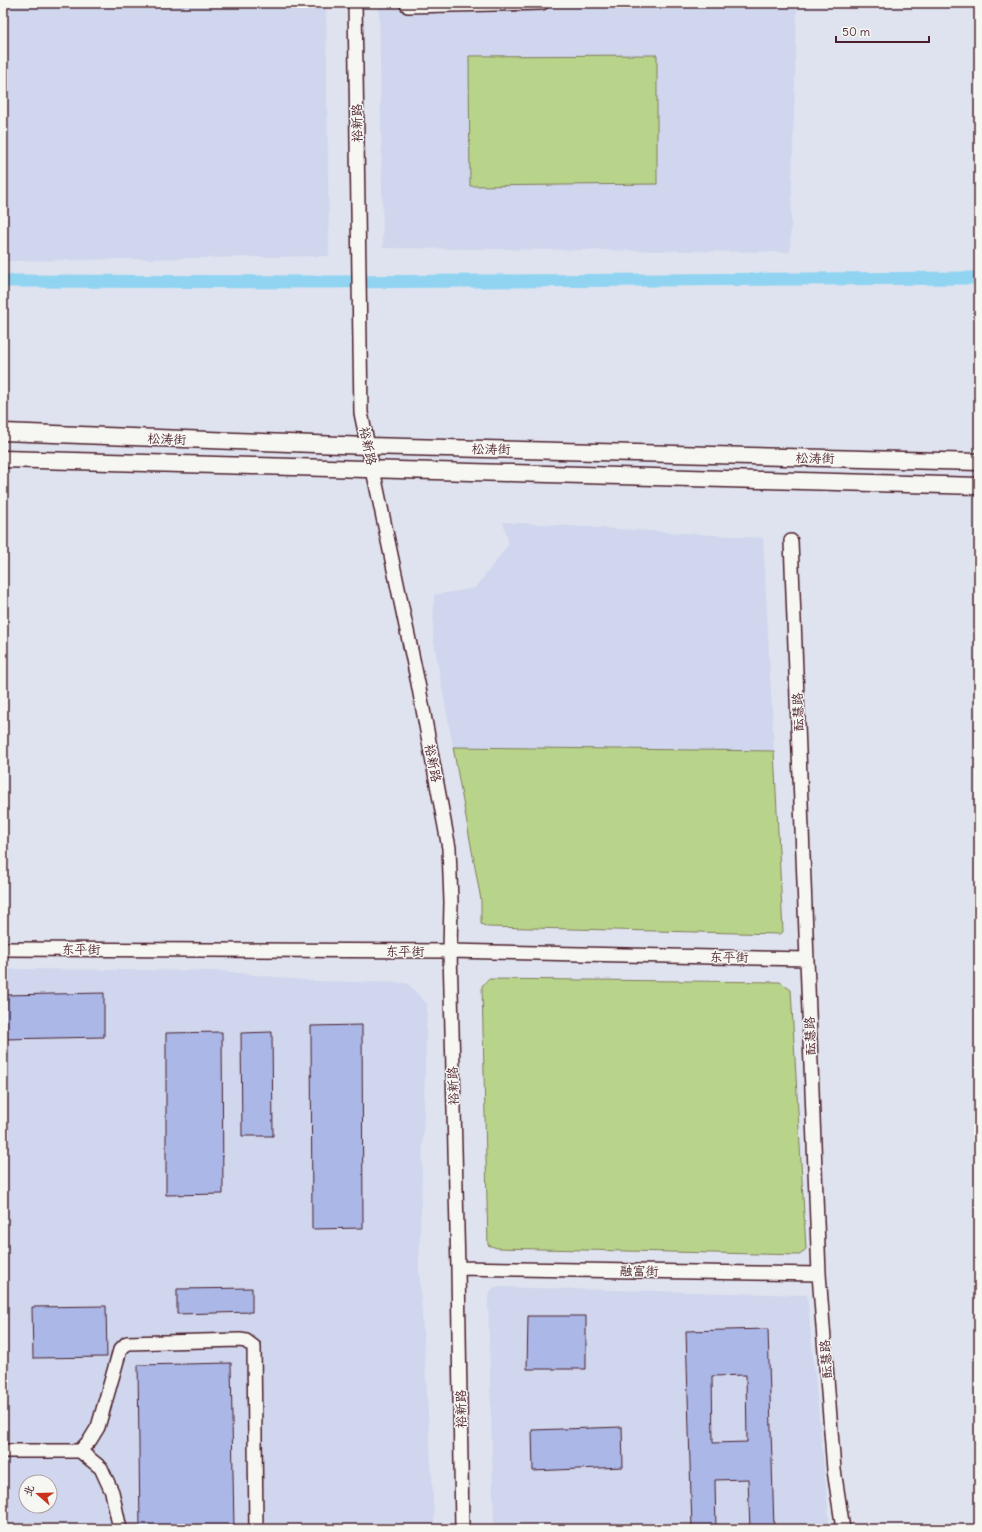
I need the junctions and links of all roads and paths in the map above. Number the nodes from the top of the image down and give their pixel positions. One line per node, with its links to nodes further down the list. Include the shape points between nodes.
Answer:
1 (355, 3): 6 (street, 裕新路, via 361,413)
2 (406, 3): 4 (street, via 408,6)
3 (542, 3): 4 (street)
4 (467, 4)
5 (3, 432): 6 (main road, 松涛街)
6 (367, 446): 8 (main road, 松涛街); 9 (street, 裕新路)
7 (3, 459): 9 (main road, 松涛街)
8 (979, 462)
9 (373, 468): 10 (main road, 松涛街); 13 (street, 裕新路, via 449,848)
10 (979, 486)
11 (792, 541): 14 (street, 酝慧路)
12 (3, 949): 13 (street, 东平街)
13 (450, 951): 14 (street, 东平街); 15 (street, 裕新路)
14 (807, 959): 16 (street, 酝慧路)
15 (458, 1268): 16 (street, 融富街); 21 (street, 裕新路)
16 (819, 1274): 22 (street, 酝慧路, via 834,1470)
17 (3, 1451): 18 (street)
18 (80, 1451): 19 (street, via 101,1468 112,1492); 20 (street, via 98,1427 120,1350 127,1343 246,1341 254,1347)
19 (120, 1529)
20 (256, 1529)
21 (462, 1529)
22 (843, 1529)

